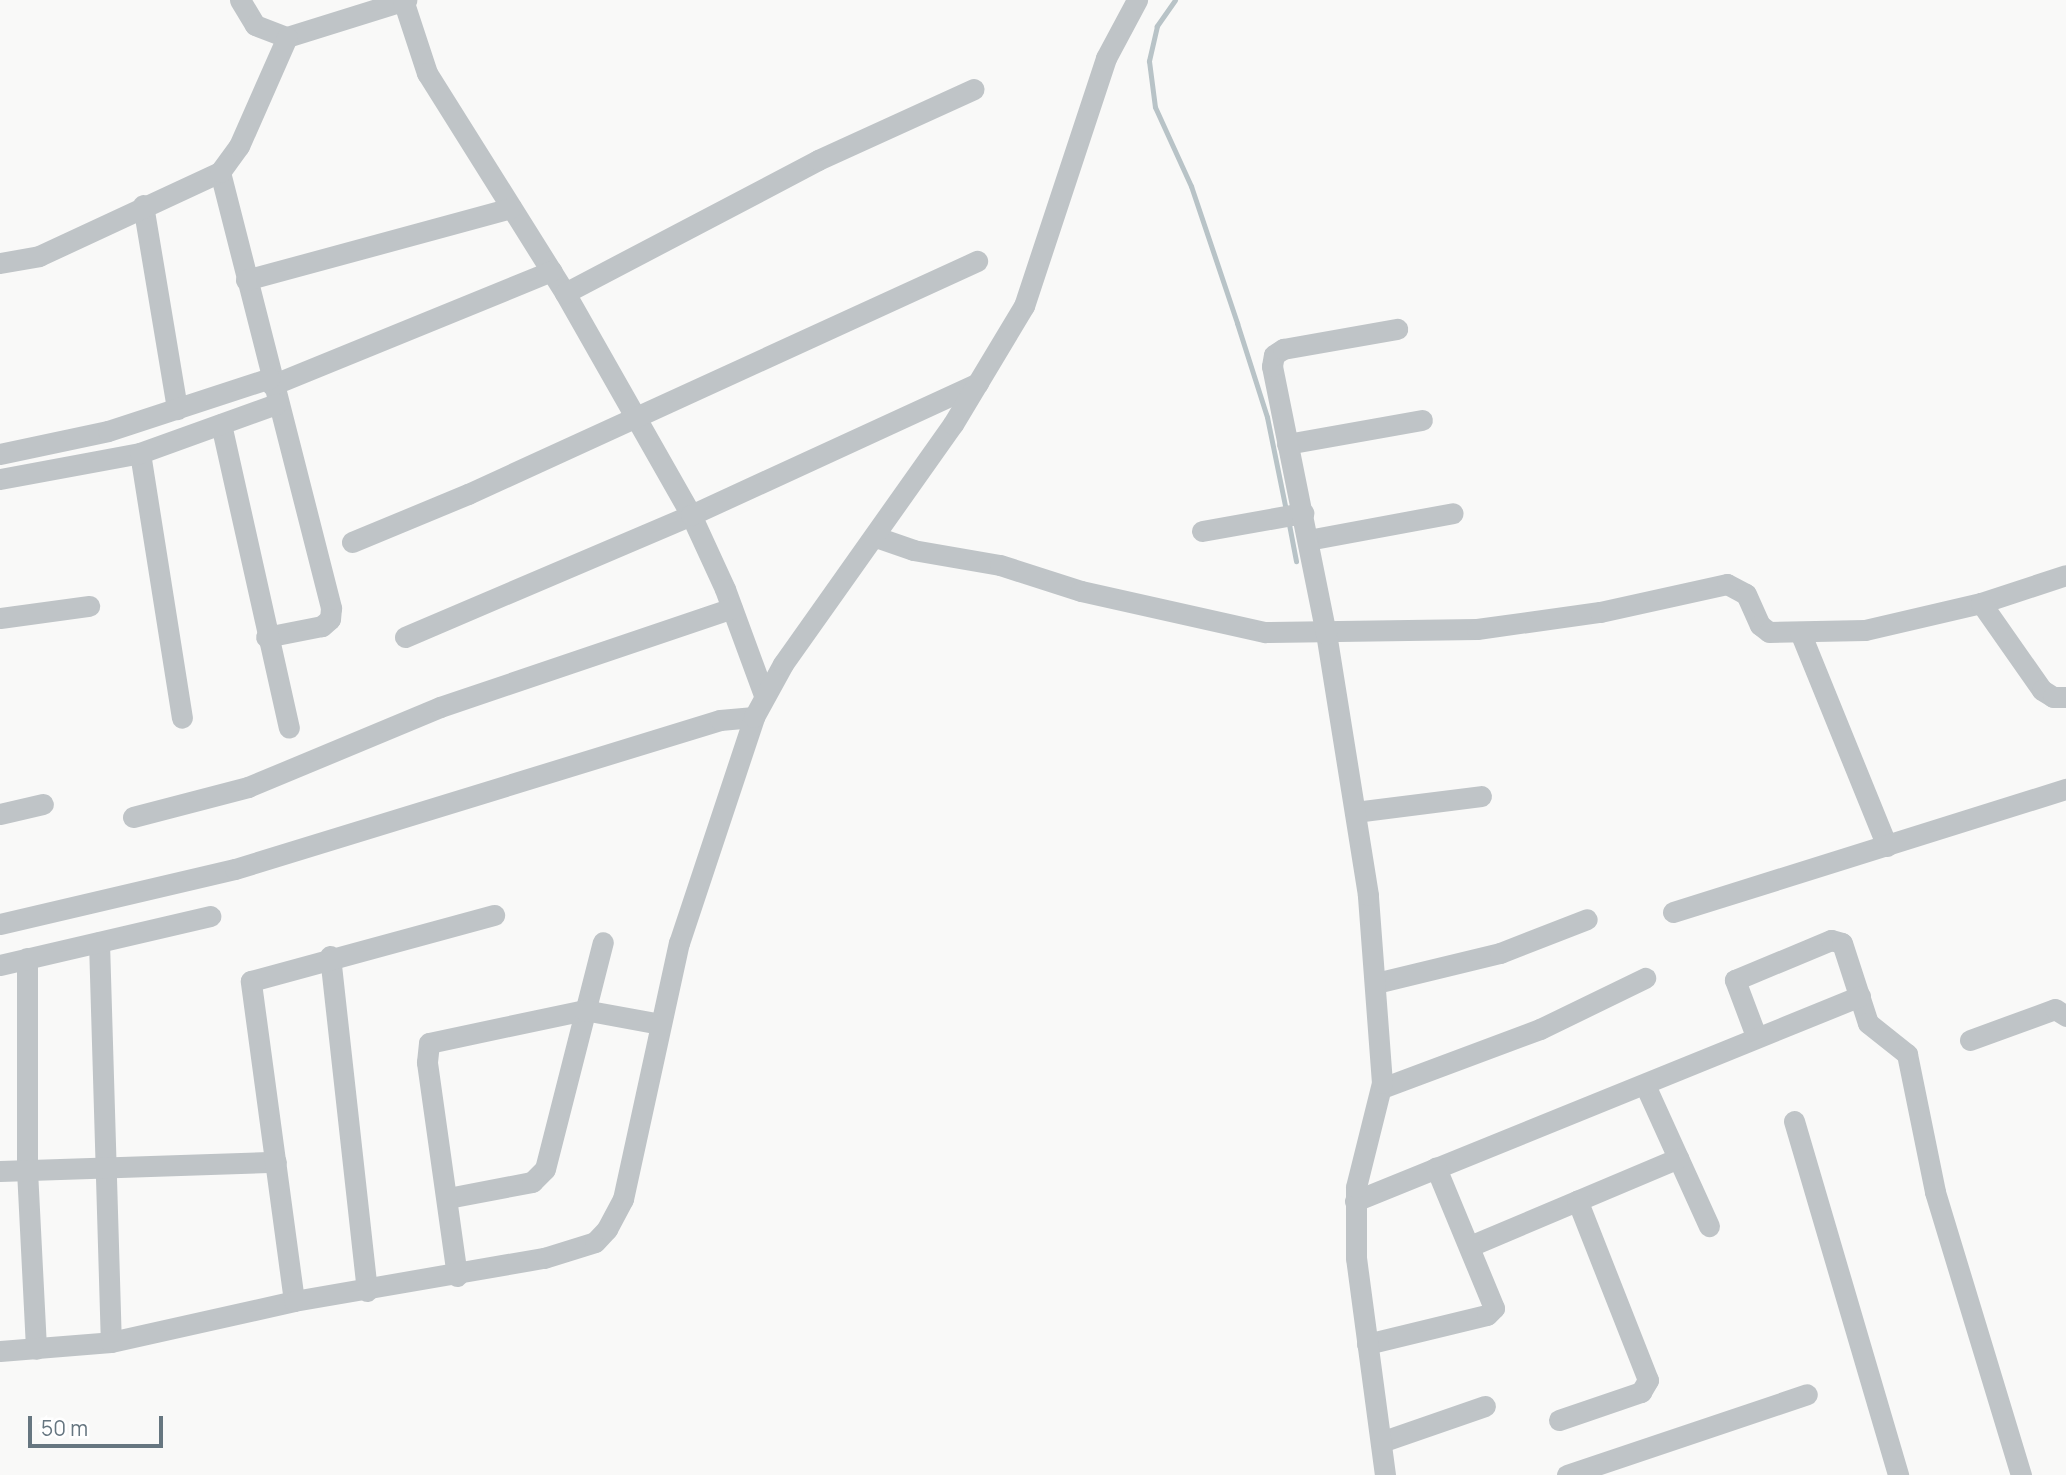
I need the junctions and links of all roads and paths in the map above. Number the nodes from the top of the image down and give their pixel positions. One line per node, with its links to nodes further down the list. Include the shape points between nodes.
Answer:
1 (240, 0): 4 (street, via 255,25)
2 (404, 0): 4 (street); 8 (street, via 426,73)
3 (1138, 0): 15 (street, via 1103,67 1032,286)
4 (287, 37): 6 (street, via 239,146)
5 (974, 89): 13 (street, via 818,160)
6 (220, 172): 7 (street); 12 (street)
7 (143, 205): 10 (street, via 39,256); 17 (street)
8 (511, 208): 11 (street); 12 (street)
9 (977, 261): 18 (street)
10 (0, 263)
11 (552, 271): 13 (street); 16 (street)
12 (246, 280): 16 (street)
13 (565, 293): 18 (street)
14 (1397, 329): 21 (street, via 1276,352 1272,366)
15 (978, 383): 27 (street); 29 (street)
16 (273, 389): 17 (street); 20 (street); 39 (street, via 331,615 322,626)
17 (177, 409): 23 (street, via 53,446)
18 (634, 418): 27 (street); 31 (street)
19 (1422, 420): 21 (street)
20 (221, 424): 22 (street); 39 (street)
21 (1287, 444): 26 (street)
22 (140, 453): 24 (street); 43 (street)
23 (0, 454)
24 (0, 478)
25 (1453, 513): 30 (street)
26 (1292, 514): 28 (street); 30 (street)
27 (691, 516): 35 (street); 40 (street)
28 (1202, 531)
29 (876, 537): 38 (street, via 913,550 990,563 1081,591 1201,619 1265,632); 41 (street)
30 (1308, 540): 38 (street)
31 (352, 542)
32 (2066, 575): 33 (street)
33 (1980, 603): 37 (street, via 1892,626); 42 (street, via 2042,690 2053,697)
34 (89, 606): 36 (street)
35 (732, 608): 41 (street); 51 (street, via 440,707 248,787)
36 (0, 618)
37 (1800, 632): 38 (street, via 1765,630 1746,594 1727,584 1538,622); 52 (street)
38 (1326, 634): 49 (street)
39 (266, 637): 45 (street)
40 (405, 637)
41 (764, 695): 44 (street)
42 (2066, 697)
43 (182, 718)
44 (754, 718): 57 (street, via 720,719 248,865); 68 (street, via 700,873)
45 (289, 727)
46 (2066, 789): 52 (street)
47 (1481, 796): 49 (street)
48 (43, 804): 50 (street)
49 (1355, 812): 64 (street)
50 (0, 814)
51 (133, 817)
52 (1887, 846): 53 (street)
53 (1673, 912)
54 (494, 915): 60 (street)
55 (210, 916): 58 (street)
56 (1587, 919): 64 (street, via 1500,953)
57 (0, 924)
58 (99, 942): 61 (street); 76 (street)
59 (603, 942): 66 (street)
60 (330, 957): 75 (street, via 250,984); 86 (street)
61 (27, 958): 62 (street); 78 (street)
62 (0, 965)
63 (1645, 978): 72 (street, via 1540,1029)
64 (1376, 984): 72 (street)
65 (1860, 996): 69 (street); 69 (street, via 1842,943 1835,940 1818,945 1735,980); 99 (street, via 1868,1023 1907,1054 1935,1192)
66 (584, 1010): 68 (street); 80 (street, via 540,1177); 80 (street, via 429,1042 427,1062)
67 (2064, 1011): 70 (street)
68 (660, 1024): 85 (street, via 623,1199 607,1229 579,1248)
69 (1756, 1036): 71 (street)
70 (1970, 1040)
71 (1645, 1085): 74 (street); 77 (street)
72 (1382, 1088): 82 (street)
73 (1794, 1121): 98 (street)
74 (1678, 1158): 81 (street); 83 (street)
75 (276, 1162): 76 (street); 87 (street)
76 (104, 1167): 78 (street); 88 (street)
77 (1436, 1168): 82 (street); 84 (street)
78 (27, 1170): 79 (street); 90 (street)
79 (0, 1171)
80 (448, 1198): 85 (street)
81 (1577, 1200): 84 (street); 94 (street, via 1648,1380 1640,1392)
82 (1355, 1201): 89 (street, via 1356,1258)
83 (1709, 1226)
84 (1469, 1246): 89 (street, via 1494,1304 1491,1312)
85 (457, 1276): 86 (street)
86 (367, 1291): 87 (street)
87 (294, 1301): 88 (street)
88 (111, 1342): 90 (street)
89 (1367, 1344): 95 (street)
90 (36, 1349): 91 (street)
91 (0, 1351)
92 (1807, 1394): 97 (street)
93 (1485, 1406): 95 (street)
94 (1559, 1420)
95 (1381, 1442): 96 (street)
96 (1385, 1475)
97 (1567, 1475)
98 (1898, 1475)
99 (2021, 1475)

